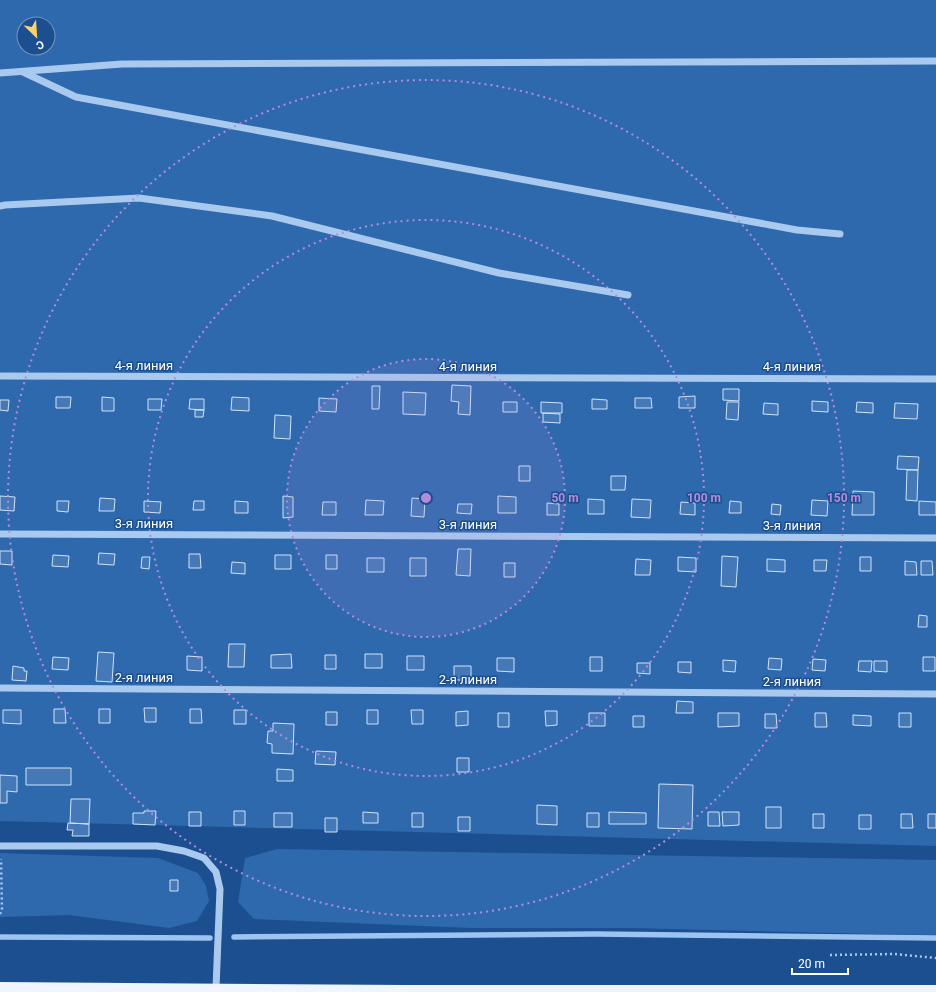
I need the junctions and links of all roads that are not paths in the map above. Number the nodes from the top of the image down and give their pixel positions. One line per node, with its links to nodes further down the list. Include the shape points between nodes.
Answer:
1 (936, 61): 2 (lane, via 122,64)
2 (23, 72): 3 (lane); 5 (lane, via 76,97 797,230)
3 (0, 73)
4 (0, 206): 6 (lane, via 139,198 272,216 499,273)
5 (840, 234)
6 (628, 295)
7 (0, 376): 8 (lane, 4-я линия)
8 (936, 379)
9 (0, 534): 10 (lane, 3-я линия)
10 (936, 538)
11 (0, 688): 12 (lane, 2-я линия)
12 (936, 694)
13 (0, 846): 15 (lane, via 157,846 204,858 216,872 220,889)
14 (0, 987): 15 (main road)
15 (216, 988): 17 (main road)
16 (936, 990): 17 (main road)
17 (803, 991)

